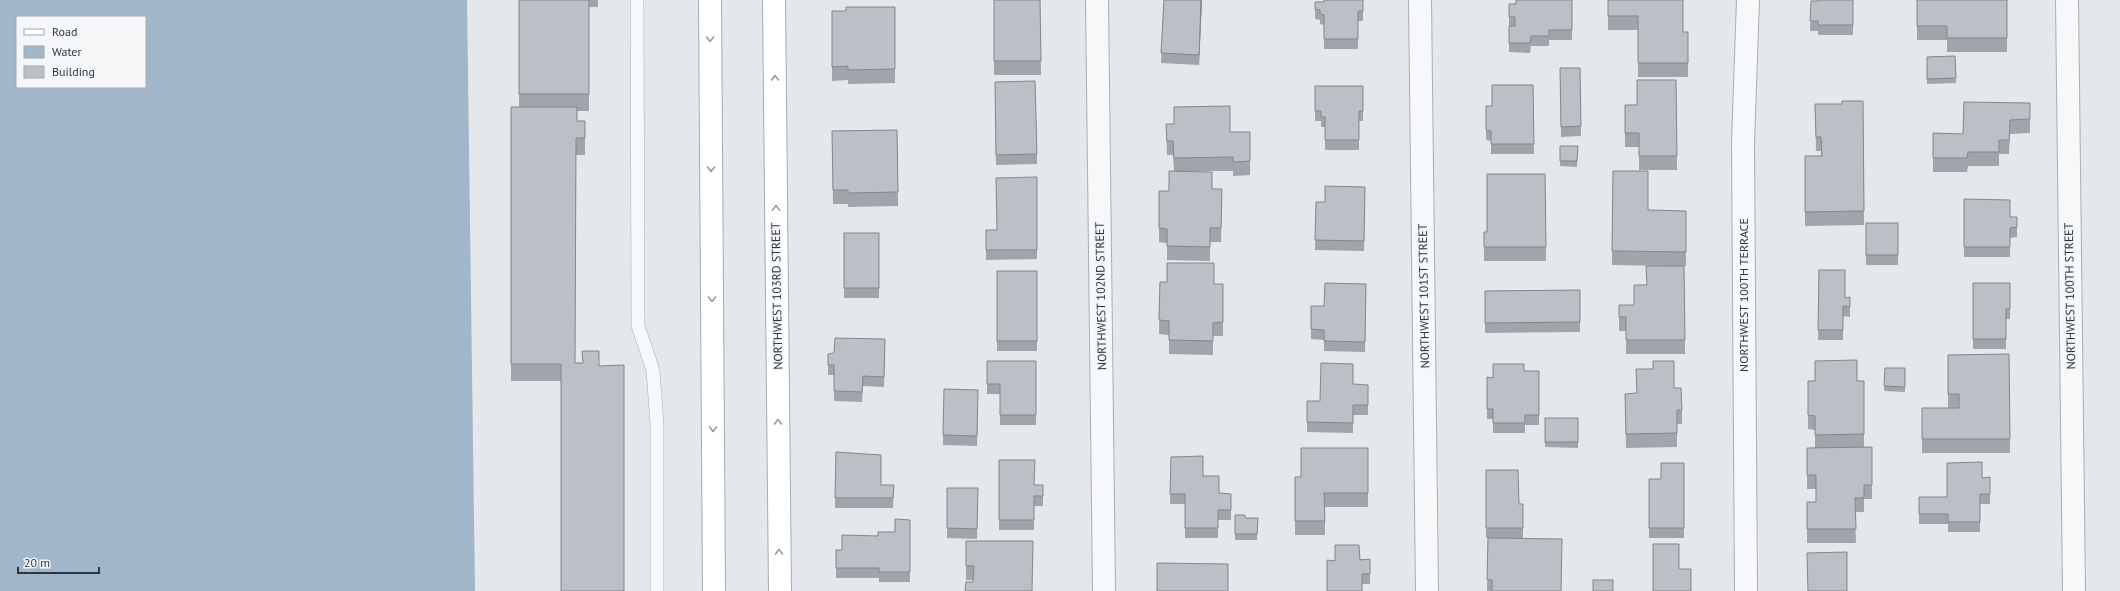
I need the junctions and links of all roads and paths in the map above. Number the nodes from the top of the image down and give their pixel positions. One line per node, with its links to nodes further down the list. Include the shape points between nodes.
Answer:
1 (637, 0): 8 (lane, via 638,326 653,370 658,425)
2 (710, 0): 9 (main road, one-way to 9)
3 (774, 0): 10 (main road, NORTHWEST 103RD STREET, one-way to 3)
4 (1097, 0): 11 (street, NORTHWEST 102ND STREET)
5 (1420, 0): 12 (street, NORTHWEST 101ST STREET)
6 (1748, 0): 13 (street, NORTHWEST 100TH TERRACE, via 1742,143)
7 (2067, 0): 14 (street, NORTHWEST 100TH STREET)
8 (657, 591)
9 (714, 591)
10 (780, 591)
11 (1104, 591)
12 (1427, 591)
13 (1746, 591)
14 (2074, 591)

